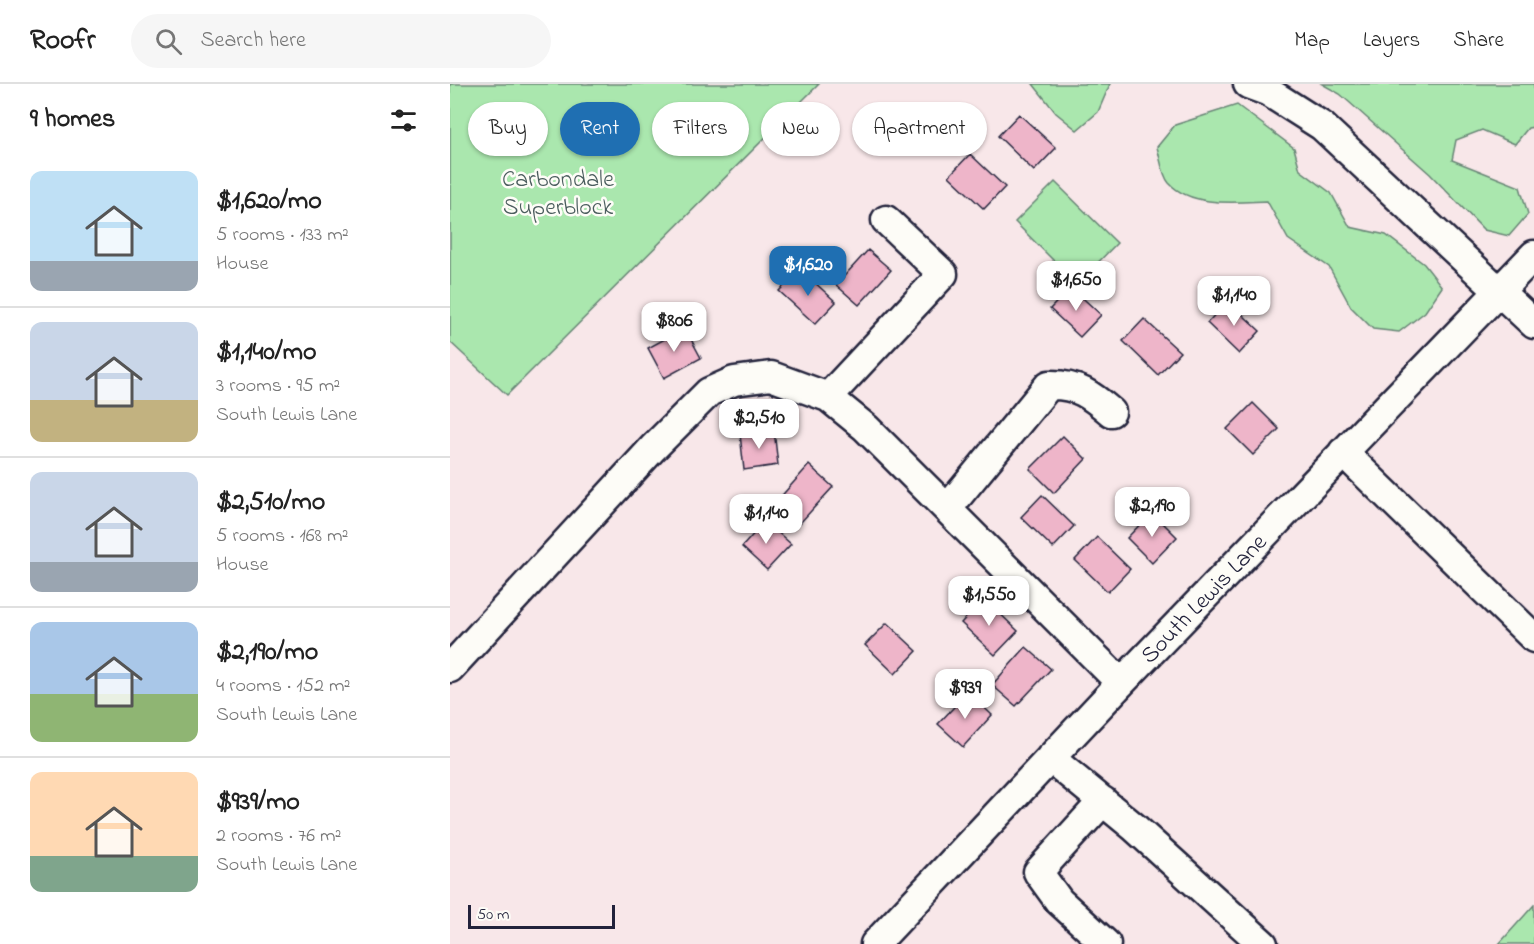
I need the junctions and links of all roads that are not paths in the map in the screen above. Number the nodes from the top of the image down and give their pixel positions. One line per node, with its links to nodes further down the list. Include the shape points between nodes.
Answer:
1 (1248, 84): 4 (street, via 1277,97 1322,126)
2 (886, 220): 6 (street, via 943,274)
3 (1534, 255): 4 (street, South Lewis Lane)
4 (1499, 291): 5 (street); 8 (street, South Lewis Lane)
5 (1534, 324)
6 (828, 397): 9 (street, via 866,428); 11 (street, via 771,376 734,381 709,392)
7 (1111, 412): 9 (street, via 1086,391 1067,384 1050,384)
8 (1343, 452): 10 (street); 12 (street, South Lewis Lane)
9 (948, 508): 12 (street)
10 (1534, 638)
11 (450, 668)
12 (1121, 683): 13 (street, South Lewis Lane)
13 (1050, 758): 14 (street); 15 (street, South Lewis Lane)
14 (1103, 801): 16 (street, via 1038,872 1059,901); 17 (street)
15 (875, 944)
16 (1106, 944)
17 (1263, 944)

